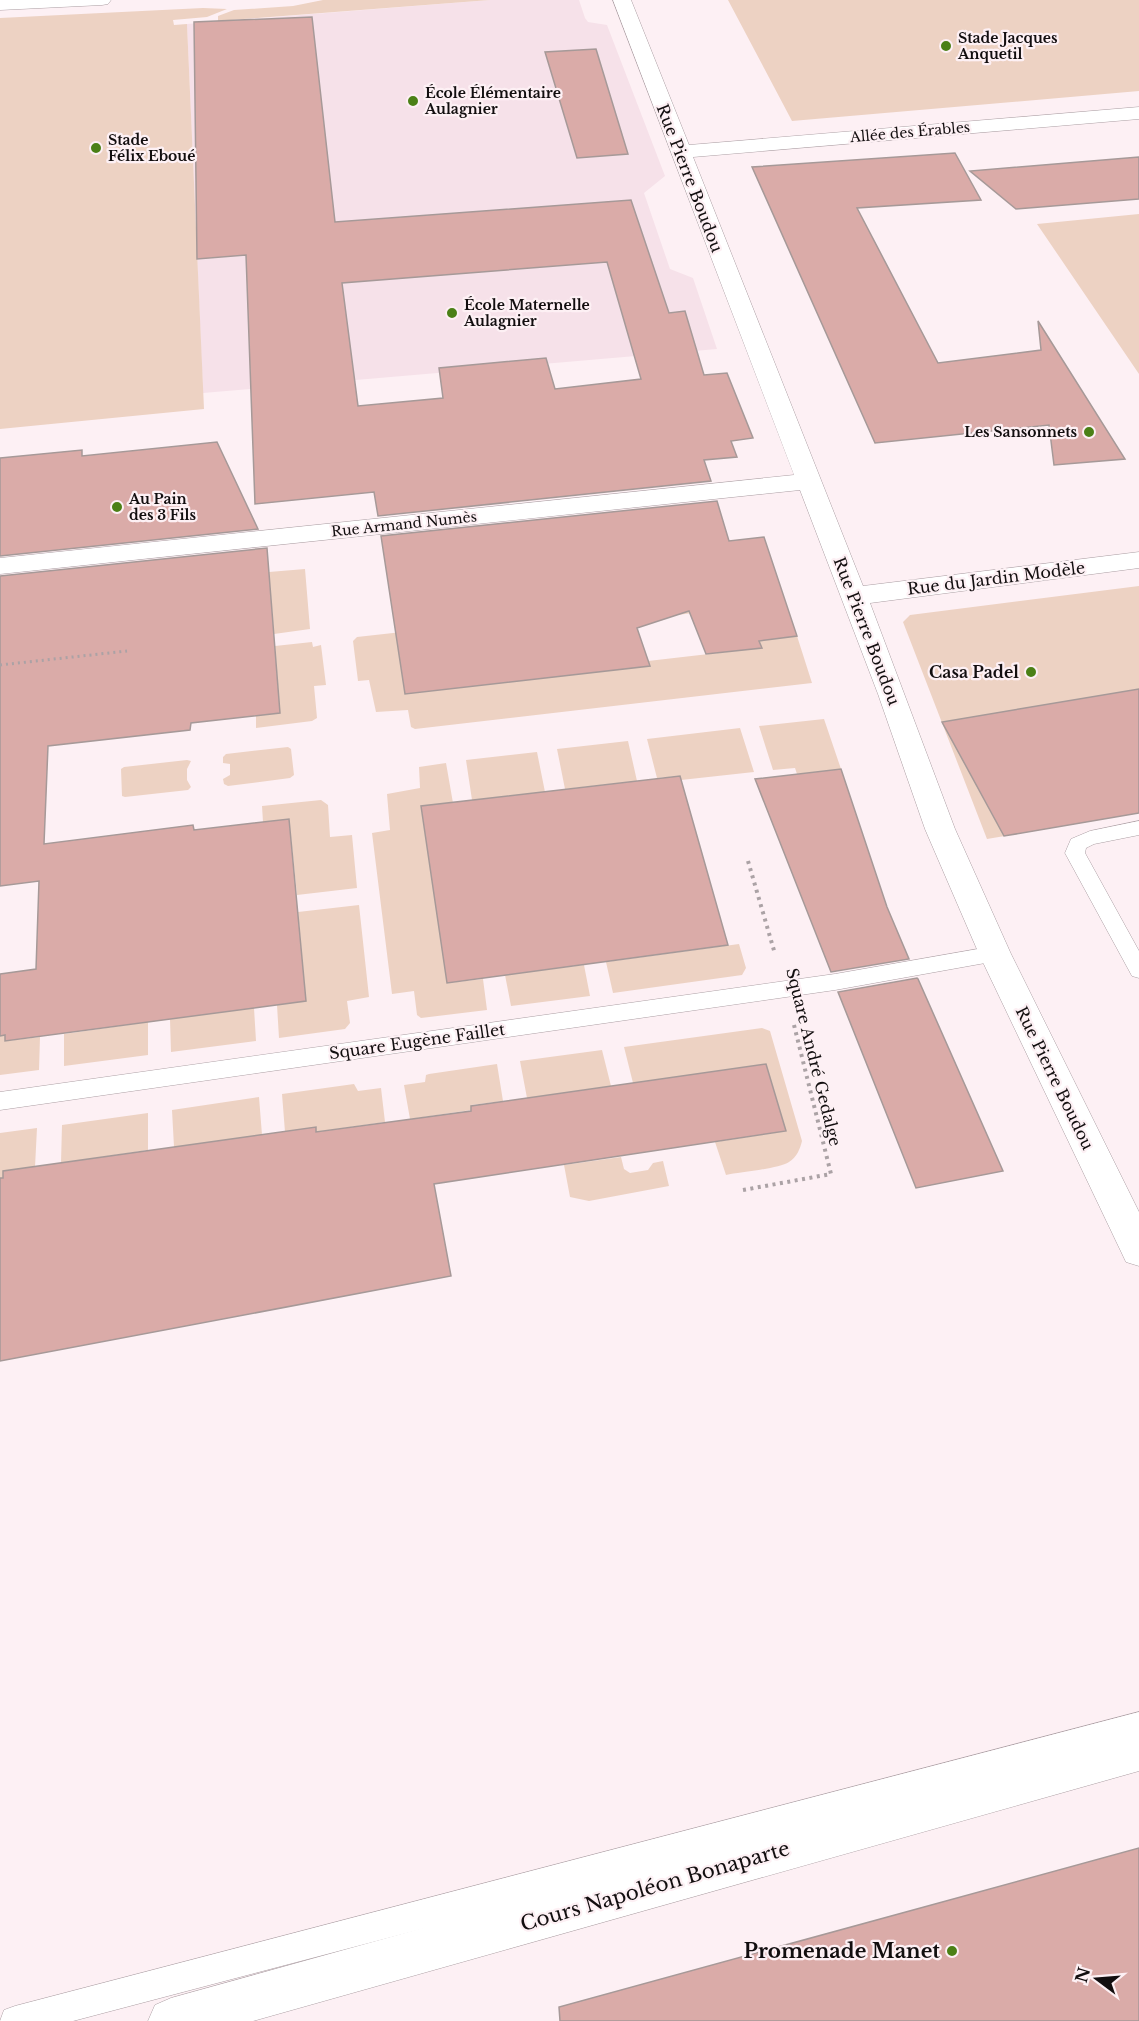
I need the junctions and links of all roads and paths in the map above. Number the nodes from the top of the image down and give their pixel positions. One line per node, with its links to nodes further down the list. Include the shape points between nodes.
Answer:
1 (102, 0): 3 (street)
2 (622, 0): 5 (street, Rue Pierre Boudou)
3 (0, 5)
4 (1139, 113): 5 (street, Allée des Érables)
5 (680, 152): 6 (street, Rue Pierre Boudou)
6 (808, 481): 8 (street, Rue Armand Numès); 9 (street, Rue Pierre Boudou)
7 (1139, 560): 9 (street, Rue du Jardin Modèle)
8 (0, 566)
9 (854, 596): 14 (street, Rue Pierre Boudou, via 940,829)
10 (127, 651): 11 (path)
11 (0, 665)
12 (1139, 828): 15 (lane, via 1090,838 1078,844 1075,854)
13 (748, 861): 16 (path, Square André Gedalge)
14 (995, 954): 16 (lane, Square Eugène Faillet); 19 (street, Rue Pierre Boudou)
15 (1139, 970)
16 (785, 989): 17 (lane, Square Eugène Faillet); 18 (path, Square André Gedalge, via 831,1174)
17 (0, 1101)
18 (743, 1190)
19 (1139, 1250)
20 (1139, 1726): 22 (lane)
21 (1139, 1750): 23 (street, Cours Napoléon Bonaparte)
22 (15, 2021)
23 (171, 2021)

